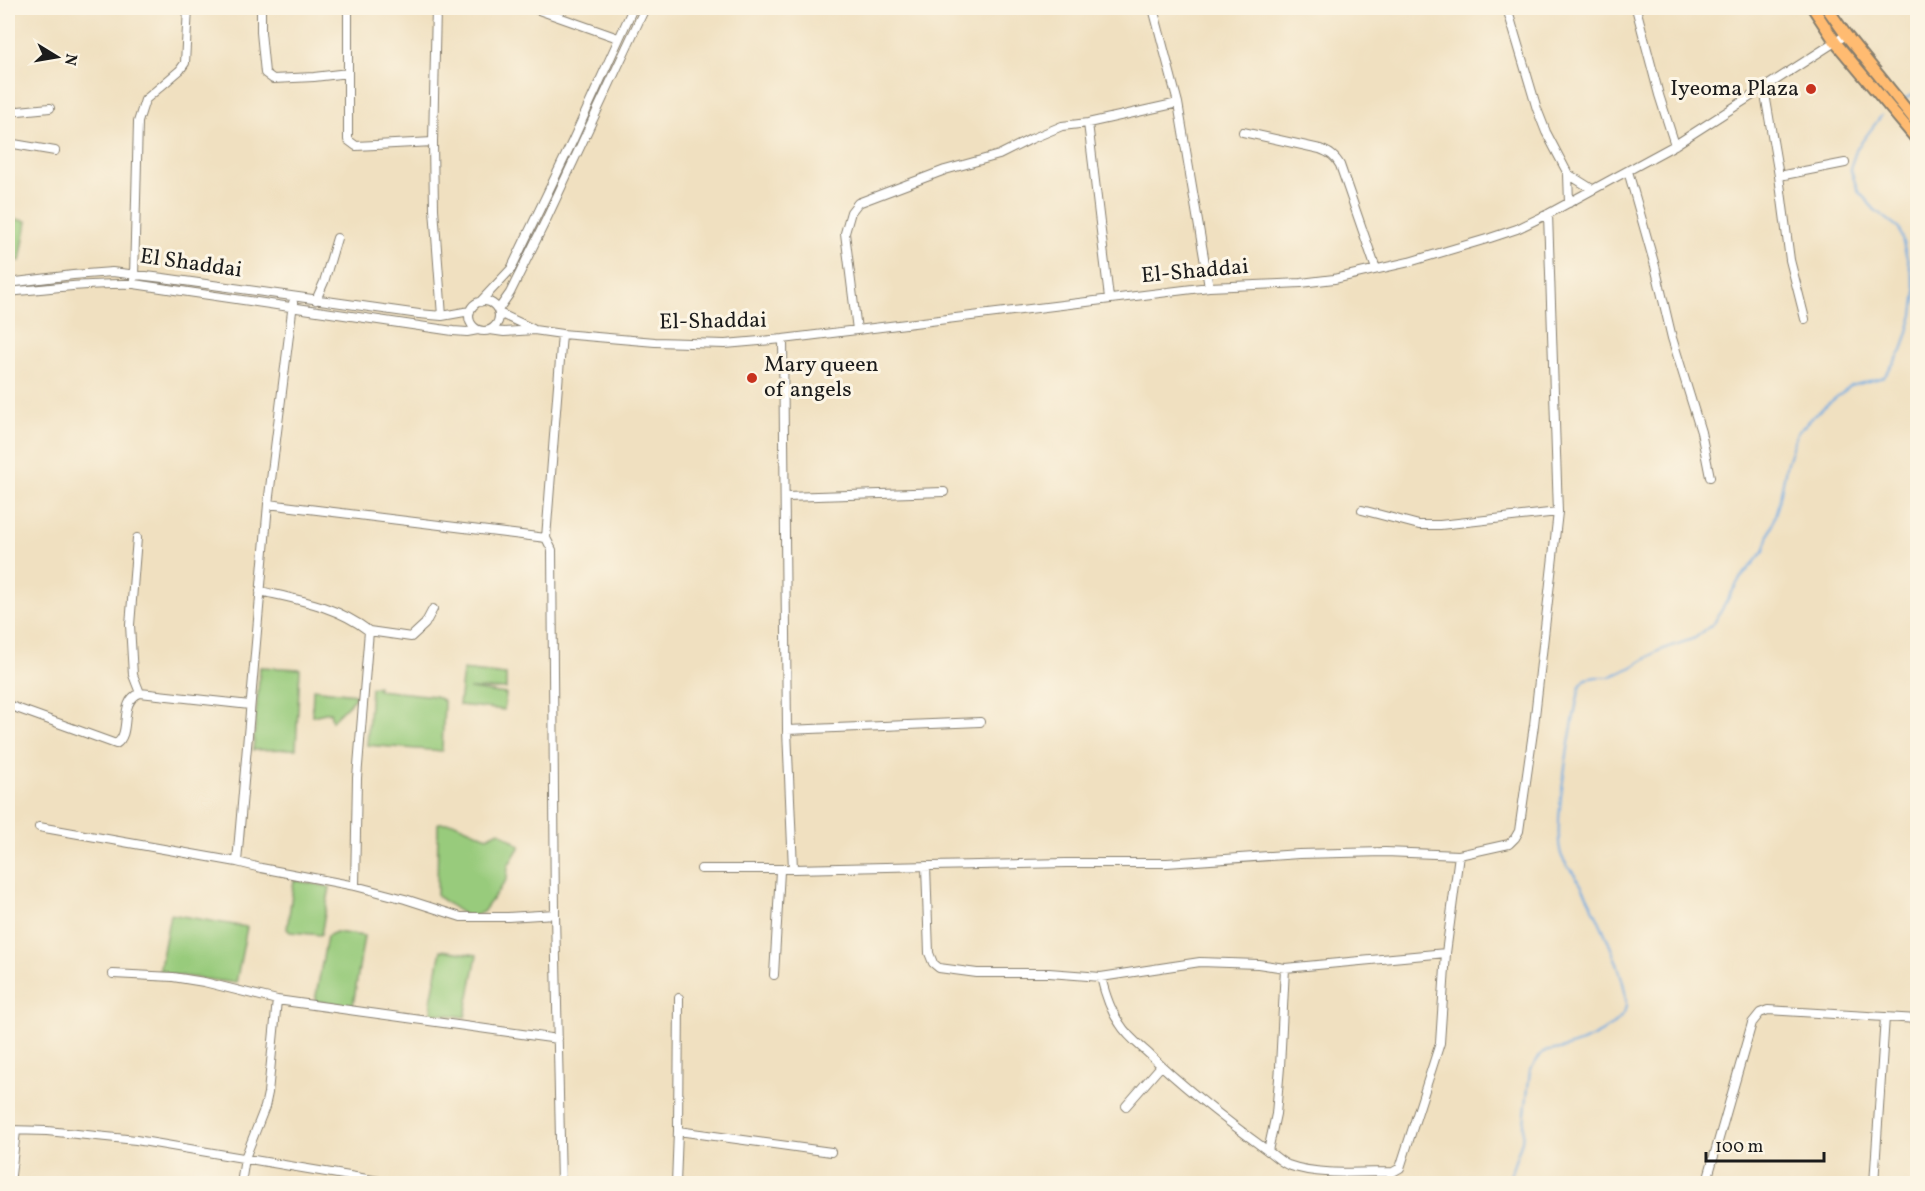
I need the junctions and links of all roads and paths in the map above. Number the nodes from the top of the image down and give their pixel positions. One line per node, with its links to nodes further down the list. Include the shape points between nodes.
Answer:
1 (188, 8): 40 (street, via 185,63 145,100 138,122)
2 (261, 8): 16 (street, via 266,73 270,77)
3 (348, 8): 16 (street)
4 (435, 8): 25 (street)
5 (533, 8): 14 (street)
6 (633, 8): 14 (street)
7 (645, 8): 29 (street)
8 (1153, 8): 18 (street)
9 (1507, 8): 33 (street, via 1537,109)
10 (1636, 8): 28 (street)
11 (1813, 8): 15 (main road)
12 (1827, 8): 13 (main road)
13 (1846, 35): 15 (street, El-Shaddai); 22 (main road)
14 (618, 38): 26 (street)
15 (1836, 43): 17 (street, El-Shaddai); 24 (main road)
16 (348, 73): 25 (street, via 351,144)
17 (1764, 88): 28 (street, El-Shaddai); 34 (street)
18 (1178, 103): 21 (street); 43 (street)
19 (50, 108): 20 (street)
20 (8, 112)
21 (1088, 123): 46 (street); 57 (street, via 1062,126 999,155 945,170 858,203 845,233)
22 (1917, 124)
23 (1243, 132): 39 (street, via 1320,149 1335,157)
24 (1917, 141)
25 (433, 142): 52 (street)
26 (572, 142): 29 (street); 48 (street, via 511,269)
27 (8, 143): 30 (street)
28 (1675, 145): 32 (street, El-Shaddai)
29 (580, 146): 51 (street)
30 (55, 151)
31 (1845, 163): 34 (street)
32 (1628, 171): 35 (street, El-Shaddai); 60 (street)
33 (1568, 174): 35 (street); 36 (street)
34 (1779, 176): 53 (street, via 1790,260)
35 (1592, 189): 36 (street, El-Shaddai)
36 (1569, 203): 37 (street, El-Shaddai)
37 (1548, 214): 39 (street, El-Shaddai, via 1490,238); 65 (street)
38 (337, 238): 47 (street)
39 (1376, 269): 43 (street, El-Shaddai, via 1300,283)
40 (135, 274): 41 (street, El Shaddai, via 94,273); 42 (street); 45 (street, El Shaddai)
41 (8, 283)
42 (134, 284): 44 (street); 49 (street)
43 (1209, 287): 46 (street, El-Shaddai)
44 (8, 292)
45 (294, 297): 47 (street, El Shaddai); 49 (street)
46 (1109, 298): 57 (street, El-Shaddai)
47 (316, 300): 52 (street, El Shaddai)
48 (480, 302): 50 (street); 51 (street, via 492,303)
49 (292, 307): 54 (street, via 453,331); 63 (street)
50 (470, 311): 52 (street, El Shaddai); 54 (street, via 470,320)
51 (498, 312): 55 (street, via 497,323); 56 (street)
52 (442, 316)
53 (1805, 319)
54 (478, 330): 55 (street)
55 (490, 330): 56 (street, El-Shaddai)
56 (534, 330): 58 (street, El-Shaddai)
57 (857, 330): 59 (street, El-Shaddai)
58 (562, 334): 59 (street, El-Shaddai, via 725,344); 67 (street)
59 (783, 339): 62 (street)
60 (1710, 477)
61 (944, 492): 62 (street)
62 (786, 497): 75 (street)
63 (268, 504): 67 (street); 68 (street)
64 (1362, 510): 65 (street, via 1419,525 1464,524)
65 (1558, 512): 77 (street, via 1519,831 1509,844)
66 (137, 538): 71 (street, via 130,625 133,675)
67 (546, 538): 84 (street, via 552,550)
68 (260, 591): 70 (street, via 322,606 348,616); 73 (street)
69 (433, 609): 70 (street, via 411,637)
70 (369, 631): 83 (street, via 357,778)
71 (140, 693): 72 (street, via 127,706 122,738 116,744); 73 (street)
72 (8, 705)
73 (250, 705): 78 (street)
74 (980, 722): 75 (street)
75 (787, 730): 81 (street)
76 (39, 827): 78 (street)
77 (1459, 855): 79 (street, via 1331,853 1167,863); 85 (street)
78 (237, 862): 83 (street)
79 (926, 866): 81 (street); 89 (street, via 929,954 939,968)
80 (701, 869): 82 (street)
81 (794, 869): 82 (street)
82 (780, 871): 88 (street)
83 (355, 886): 84 (street, via 461,917)
84 (555, 914): 94 (street)
85 (1446, 954): 86 (street); 99 (street, via 1439,1052 1400,1168 1333,1173 1286,1164)
86 (1285, 968): 89 (street, via 1200,962); 99 (street, via 1276,1114)
87 (113, 974): 91 (street, via 173,977)
88 (774, 975)
89 (1101, 977): 95 (street, via 1106,999 1120,1025)
90 (679, 998): 98 (street)
91 (277, 1000): 94 (street); 101 (street, via 268,1093)
92 (1885, 1017): 93 (street); 108 (street, via 1768,1010 1760,1013 1752,1023); 109 (street)
93 (1917, 1019)
94 (558, 1039): 106 (street)
95 (1161, 1066): 96 (street); 99 (street)
96 (1126, 1107)
97 (11, 1130): 101 (street, via 136,1140); 103 (street)
98 (678, 1131): 100 (street); 107 (street)
99 (1268, 1151)
100 (831, 1152)
101 (245, 1158): 102 (street); 104 (street)
102 (344, 1180): 105 (street)
103 (10, 1184)
104 (241, 1184)
105 (397, 1184)
106 (561, 1184)
107 (676, 1184)
108 (1706, 1184)
109 (1874, 1184)

